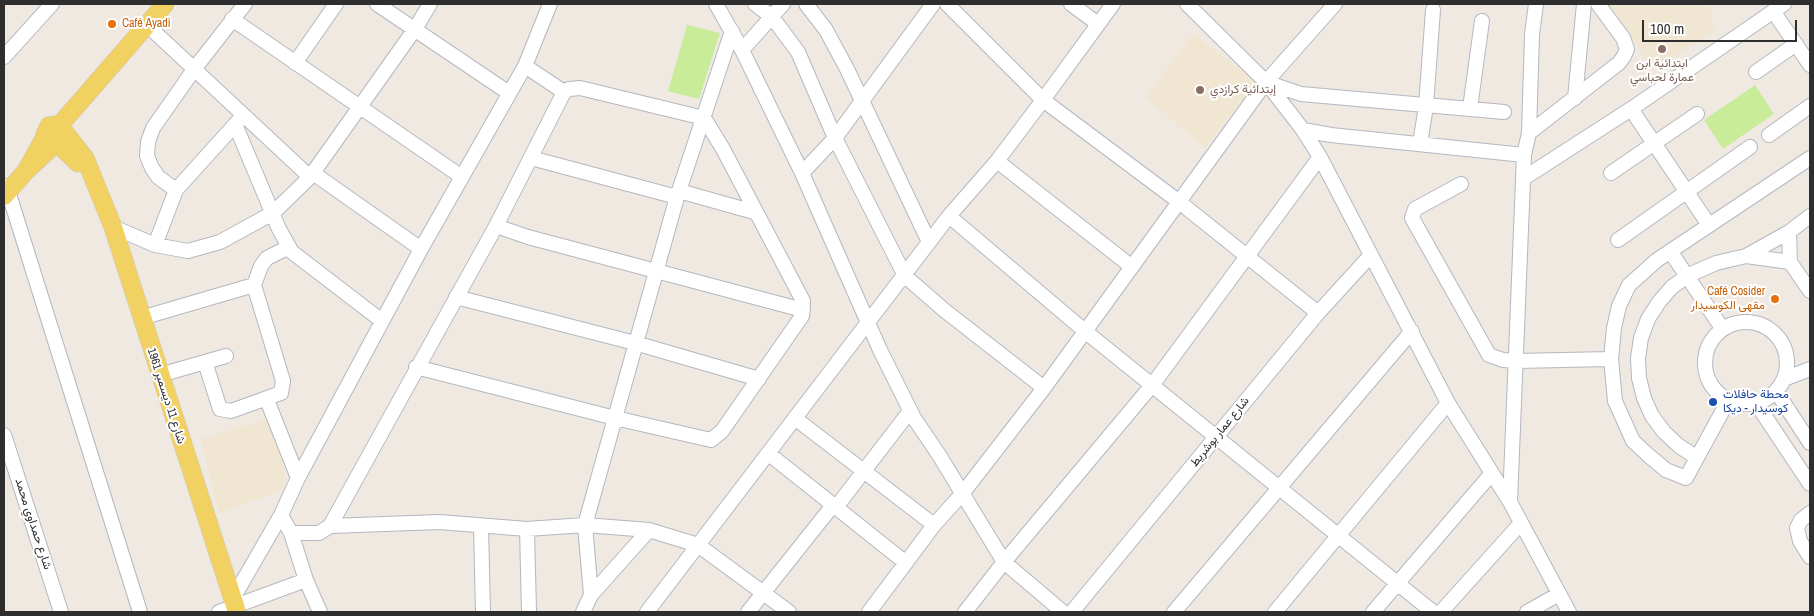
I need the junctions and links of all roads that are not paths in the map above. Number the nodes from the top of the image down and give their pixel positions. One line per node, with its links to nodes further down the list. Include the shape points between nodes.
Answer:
1 (52, 4): 32 (street)
2 (165, 4): 26 (main road)
3 (245, 4): 24 (street)
4 (336, 4): 33 (street)
5 (378, 4): 28 (street)
6 (430, 4): 28 (street)
7 (716, 4): 29 (street)
8 (755, 4): 23 (street)
9 (783, 4): 23 (street)
10 (806, 4): 43 (street, via 826,30)
11 (933, 4): 43 (street)
12 (947, 4): 42 (street)
13 (1071, 4): 27 (street)
14 (1113, 4): 27 (street)
15 (1186, 4): 38 (street)
16 (1536, 4): 54 (street)
17 (1584, 4): 41 (street)
18 (1598, 4): 41 (street, via 1623,38 1627,50 1619,63)
19 (548, 5): 35 (street)
20 (1330, 5): 38 (street)
21 (1779, 7): 30 (street); 48 (street)
22 (1434, 10): 44 (street)
23 (772, 16): 31 (street); 57 (street, via 798,52)
24 (232, 19): 33 (street); 36 (street)
25 (1482, 21): 47 (street)
26 (148, 24): 36 (street); 56 (main road)
27 (1098, 24): 42 (street)
28 (415, 29): 40 (street); 46 (street)
29 (732, 31): 31 (street); 51 (street)
30 (1796, 44): 34 (street); 37 (street)
31 (742, 50): 66 (street)
32 (4, 57)
33 (295, 63): 46 (street)
34 (1810, 65)
35 (525, 66): 39 (street); 40 (street)
36 (195, 68): 52 (street); 72 (street, via 152,128 148,142 152,168 158,177)
37 (1756, 72)
38 (1266, 82): 44 (street, via 1301,94); 53 (street); 76 (street)
39 (564, 92): 51 (street, via 580,88); 63 (street)
40 (509, 93): 69 (street)
41 (1575, 98): 54 (street)
42 (1043, 100): 65 (street); 76 (street)
43 (862, 101): 57 (street); 86 (street)
44 (1426, 106): 47 (street); 59 (street)
45 (1810, 106): 55 (street)
46 (359, 108): 68 (street); 69 (street)
47 (1470, 108): 49 (street)
48 (1631, 109): 58 (street); 70 (street)
49 (1504, 112)
50 (1697, 114): 58 (street)
51 (704, 118): 75 (street); 77 (street)
52 (239, 120): 68 (street, via 281,148); 72 (street); 78 (street)
53 (1303, 130): 59 (street); 62 (street)
54 (1529, 133): 61 (street)
55 (1769, 135)
56 (56, 136): 73 (main road); 83 (main road, شارع 11 ديسمبر 1961, via 85,158)
57 (835, 138): 66 (street); 97 (street)
58 (1654, 143): 67 (street); 74 (street)
59 (1420, 144): 61 (street)
60 (1750, 147): 74 (street)
61 (1524, 154): 70 (street)
62 (1320, 157): 91 (street); 92 (street)
63 (531, 158): 75 (street); 82 (street)
64 (1810, 158): 81 (street)
65 (997, 161): 79 (street); 95 (street)
66 (802, 173): 105 (street)
67 (1611, 173)
68 (312, 175): 78 (street); 89 (street)
69 (462, 178): 89 (street)
70 (1524, 178): 113 (street)
71 (1461, 184): 113 (street, via 1415,208 1412,218 1489,355)
72 (176, 190): 87 (street)
73 (5, 191): 165 (street)
74 (1687, 192): 81 (street); 85 (street)
75 (678, 194): 77 (street); 96 (street)
76 (1178, 201): 92 (street); 95 (street)
77 (754, 212): 102 (street, via 803,301)
78 (274, 213): 87 (street, via 198,250); 88 (street)
79 (949, 216): 86 (street); 109 (street)
80 (1810, 217): 84 (street)
81 (1709, 225): 90 (street)
82 (496, 226): 96 (street); 101 (street)
83 (113, 227): 87 (street); 104 (main road, شارع 11 ديسمبر 1961)
84 (1789, 232): 93 (street); 94 (street)
85 (1618, 240)
86 (929, 242): 97 (street)
87 (155, 245)
88 (289, 247): 99 (street, via 267,258); 106 (street, via 296,258)
89 (421, 250): 106 (street)
90 (1670, 251): 98 (street); 112 (street, via 1636,277 1624,295 1614,328)
91 (1371, 255): 103 (street, شارع عمار بوشريط); 108 (street)
92 (1247, 256): 103 (street); 119 (street)
93 (1746, 256): 94 (street); 98 (street, via 1716,263)
94 (1790, 262): 100 (street)
95 (1132, 267): 109 (street)
96 (657, 271): 102 (street); 110 (street)
97 (905, 276): 105 (street); 121 (street)
98 (1689, 276): 107 (street); 133 (street, via 1668,292 1648,319 1638,358 1639,378 1652,416 1679,446)
99 (254, 285): 104 (street); 122 (street, via 283,382 281,393)
100 (1810, 291)
101 (456, 297): 110 (street); 115 (street)
102 (803, 310): 118 (street, via 798,323)
103 (1318, 313): 130 (street, شارع عمار بوشريط)
104 (141, 318): 117 (main road, شارع 11 ديسمبر 1961)
105 (868, 320): 126 (street); 128 (street)
106 (382, 321): 136 (street)
107 (1722, 328): 120 (street, via 1748,322 1772,331 1786,353 1787,366); 123 (street, via 1713,337 1704,360 1710,384)
108 (1412, 331): 124 (street); 138 (street)
109 (1086, 332): 119 (street); 121 (street)
110 (634, 343): 118 (street); 127 (street)
111 (226, 356): 114 (street)
112 (1611, 359): 113 (street); 133 (street, via 1615,401 1633,441 1666,470 1686,478)
113 (1516, 361): 140 (street)
114 (205, 362): 117 (street); 122 (street, via 220,409 231,411)
115 (416, 368): 127 (street); 147 (street)
116 (1810, 369): 120 (street)
117 (160, 375): 162 (main road, شارع 11 ديسمبر 1961)
118 (759, 379): 127 (street, via 722,431 711,440)
119 (1153, 384): 130 (street); 155 (street)
120 (1780, 385): 125 (street, via 1767,399); 131 (street)
121 (1044, 388): 139 (street)
122 (267, 400): 136 (street)
123 (1728, 401): 125 (street, via 1746,405); 133 (street)
124 (1448, 403): 135 (street); 152 (street)
125 (1756, 403): 137 (street)
126 (910, 412): 134 (street); 139 (street)
127 (615, 418): 145 (street)
128 (796, 419): 132 (street); 134 (street)
129 (4, 436): 164 (street, شارع حمداوي محمد)
130 (1217, 436): 138 (street); 176 (street, شارع عمار بوشريط)
131 (1810, 443)
132 (769, 454): 141 (street); 153 (street)
133 (1696, 457)
134 (864, 472): 141 (street); 146 (street)
135 (1492, 473): 140 (street); 158 (street)
136 (298, 478): 143 (street)
137 (1810, 484)
138 (1278, 487): 152 (street); 177 (street)
139 (962, 494): 146 (street); 155 (street)
140 (1510, 502): 144 (street)
141 (835, 505): 156 (street); 159 (street)
142 (1810, 513): 154 (street, via 1797,528 1800,542)
143 (281, 515): 151 (street); 162 (street)
144 (1521, 523): 160 (street); 163 (street)
145 (585, 525): 149 (street); 150 (street); 161 (street)
146 (934, 525): 156 (street)
147 (330, 526): 148 (street, via 439,522); 151 (street, via 319,532)
148 (481, 526): 149 (street); 167 (street)
149 (527, 529): 168 (street)
150 (649, 530): 153 (street); 161 (street)
151 (291, 533): 157 (street)
152 (1339, 538): 158 (street); 178 (street)
153 (698, 545): 159 (street); 170 (street)
154 (1810, 557)
155 (1004, 562): 174 (street); 175 (street)
156 (906, 563): 173 (street)
157 (306, 580): 162 (street); 166 (street)
158 (1398, 584): 163 (street); 179 (street)
159 (763, 593): 171 (street); 172 (street)
160 (1558, 594): 180 (street); 181 (street)
161 (591, 596): 169 (street)
162 (231, 608)
163 (1443, 611)
164 (61, 612)
165 (140, 612)
166 (320, 612)
167 (483, 612)
168 (529, 612)
169 (583, 612)
170 (646, 612)
171 (748, 612)
172 (789, 612)
173 (869, 612)
174 (965, 612)
175 (1063, 612)
176 (1072, 612)
177 (1174, 612)
178 (1276, 612)
179 (1373, 612)
180 (1527, 612)
181 (1569, 612)

